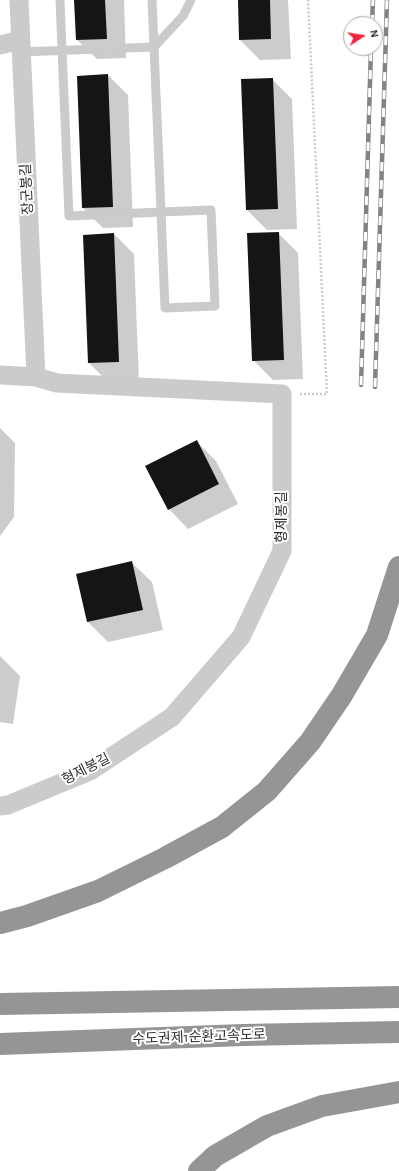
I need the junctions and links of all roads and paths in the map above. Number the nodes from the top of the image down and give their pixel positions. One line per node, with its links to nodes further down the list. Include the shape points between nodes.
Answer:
1 (19, 0): 7 (street, 장군봉길)
2 (60, 0): 9 (lane)
3 (152, 0): 8 (lane)
4 (191, 0): 8 (lane, via 183,16)
5 (308, 0): 13 (path, via 327,394)
6 (0, 45): 7 (street)
7 (20, 46): 9 (lane); 12 (street, 장군봉길)
8 (154, 47): 9 (lane); 10 (lane)
9 (62, 51): 10 (lane, via 69,216)
10 (161, 212): 10 (lane, via 164,308 215,306 211,210)
11 (0, 375): 12 (street)
12 (36, 377): 13 (street, via 57,383)
13 (282, 394): 15 (street, 형제봉길, via 282,551 241,637 172,717 90,770 8,805)
14 (399, 567): 16 (highway, via 377,635 342,696 310,742 267,791 222,827 165,858 98,891)
15 (0, 806)
16 (0, 923)
17 (399, 997): 18 (highway, bridge)
18 (0, 1004)
19 (399, 1032): 20 (highway, 수도권제1순환고속도로, bridge)
20 (0, 1044)
21 (399, 1092): 22 (highway, bridge, via 322,1106 268,1126 215,1156)
22 (199, 1171)

